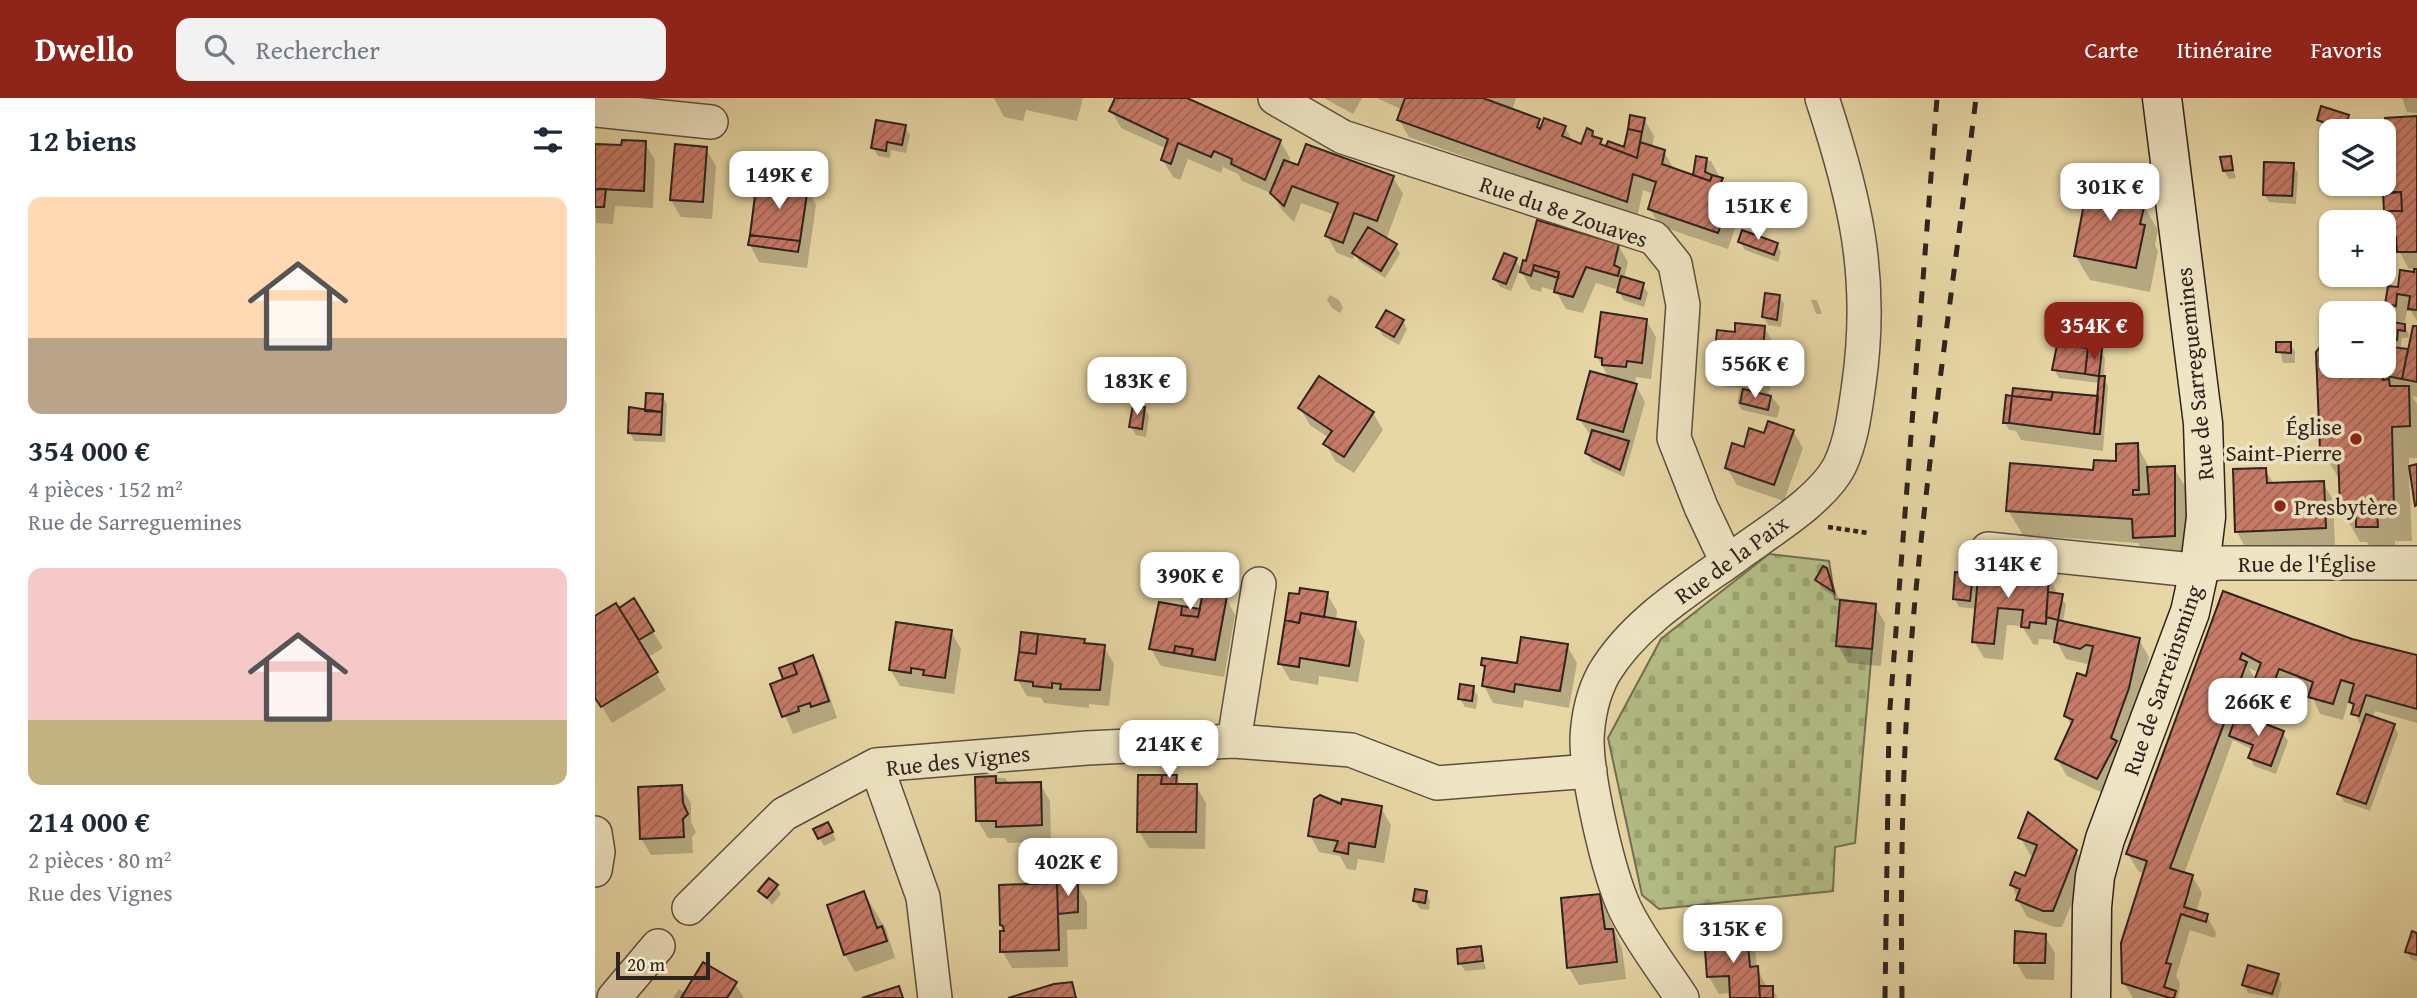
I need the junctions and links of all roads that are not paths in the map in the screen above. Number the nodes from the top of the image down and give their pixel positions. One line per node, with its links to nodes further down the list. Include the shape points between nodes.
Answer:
1 (1275, 98): 7 (street, Rue du 8e Zouaves, via 1343,137 1654,238 1675,264 1682,305 1674,438)
2 (1822, 98): 7 (street, Rue de la Paix, via 1852,199 1864,267 1861,367 1850,440 1839,467 1823,487)
3 (2162, 98): 9 (street, Rue de Sarreguemines, via 2206,458)
4 (595, 110): 5 (street)
5 (711, 122)
6 (1988, 549): 9 (street, Rue de l'Église, via 2171,568)
7 (1727, 562): 13 (street, Rue de la Paix, via 1647,623 1604,673 1590,709)
8 (2417, 563): 9 (street, Rue de l'Église)
9 (2200, 566): 21 (street, Rue de Sarreinsming, via 2182,636 2095,876)
10 (1259, 584): 11 (street)
11 (1234, 741): 12 (street, Rue des Vignes); 13 (street, Rue des Vignes, via 1351,750 1437,783)
12 (876, 765): 16 (street, via 784,814); 19 (street, Rue des Vignes, via 923,897)
13 (1590, 771): 20 (street, Rue de la Paix, via 1613,880 1626,911)
14 (595, 832): 15 (street)
15 (595, 870)
16 (689, 908)
17 (658, 946): 18 (street)
18 (614, 998)
19 (935, 998)
20 (1682, 998)
21 (2091, 998)

